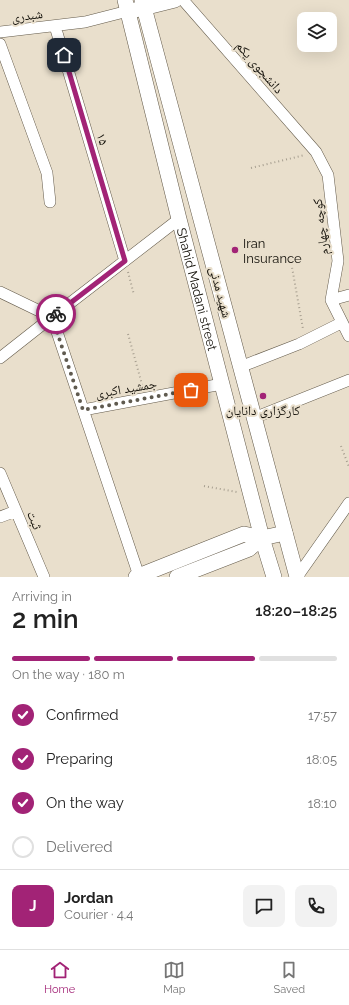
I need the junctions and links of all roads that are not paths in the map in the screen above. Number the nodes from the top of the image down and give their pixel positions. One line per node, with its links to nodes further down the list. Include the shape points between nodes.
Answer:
1 (175, 0): 3 (main road)
2 (183, 0): 8 (street, دانشجوی یکم)
3 (144, 4): 4 (main road); 19 (main road, شهید مدنی)
4 (127, 6): 5 (street, شبدری, via 85,22); 10 (main road, Shahid Madani street)
5 (55, 26): 6 (street, شبدری); 11 (street, ۱۵)
6 (0, 32)
7 (0, 44): 9 (street, via 47,173)
8 (316, 152): 14 (street, کوچه چهارم, via 328,175 338,260)
9 (50, 202)
10 (179, 219): 11 (street); 21 (main road, Shahid Madani street)
11 (125, 261): 15 (street)
12 (0, 292): 15 (street)
13 (349, 295): 14 (street)
14 (331, 300): 16 (street)
15 (52, 317): 18 (street); 22 (street)
16 (341, 323): 17 (street); 19 (street, via 306,341)
17 (349, 336)
18 (0, 358)
19 (240, 367): 23 (main road, شهید مدنی)
20 (349, 380): 23 (street)
21 (222, 384): 22 (street, جمشید اکبری); 29 (main road, Shahid Madani street)
22 (83, 410): 31 (street)
23 (254, 418): 28 (main road, شهید مدنی)
24 (0, 473): 26 (street, ثبت)
25 (349, 503): 34 (street)
26 (16, 511): 27 (street); 32 (street, ثبت)
27 (0, 517)
28 (285, 533): 29 (main road); 34 (main road, شهید مدنی)
29 (262, 538): 30 (main road, via 249,549); 31 (main road, via 244,534); 33 (main road, Shahid Madani street)
30 (186, 575)
31 (138, 576)
32 (44, 577)
33 (274, 577)
34 (297, 577)

